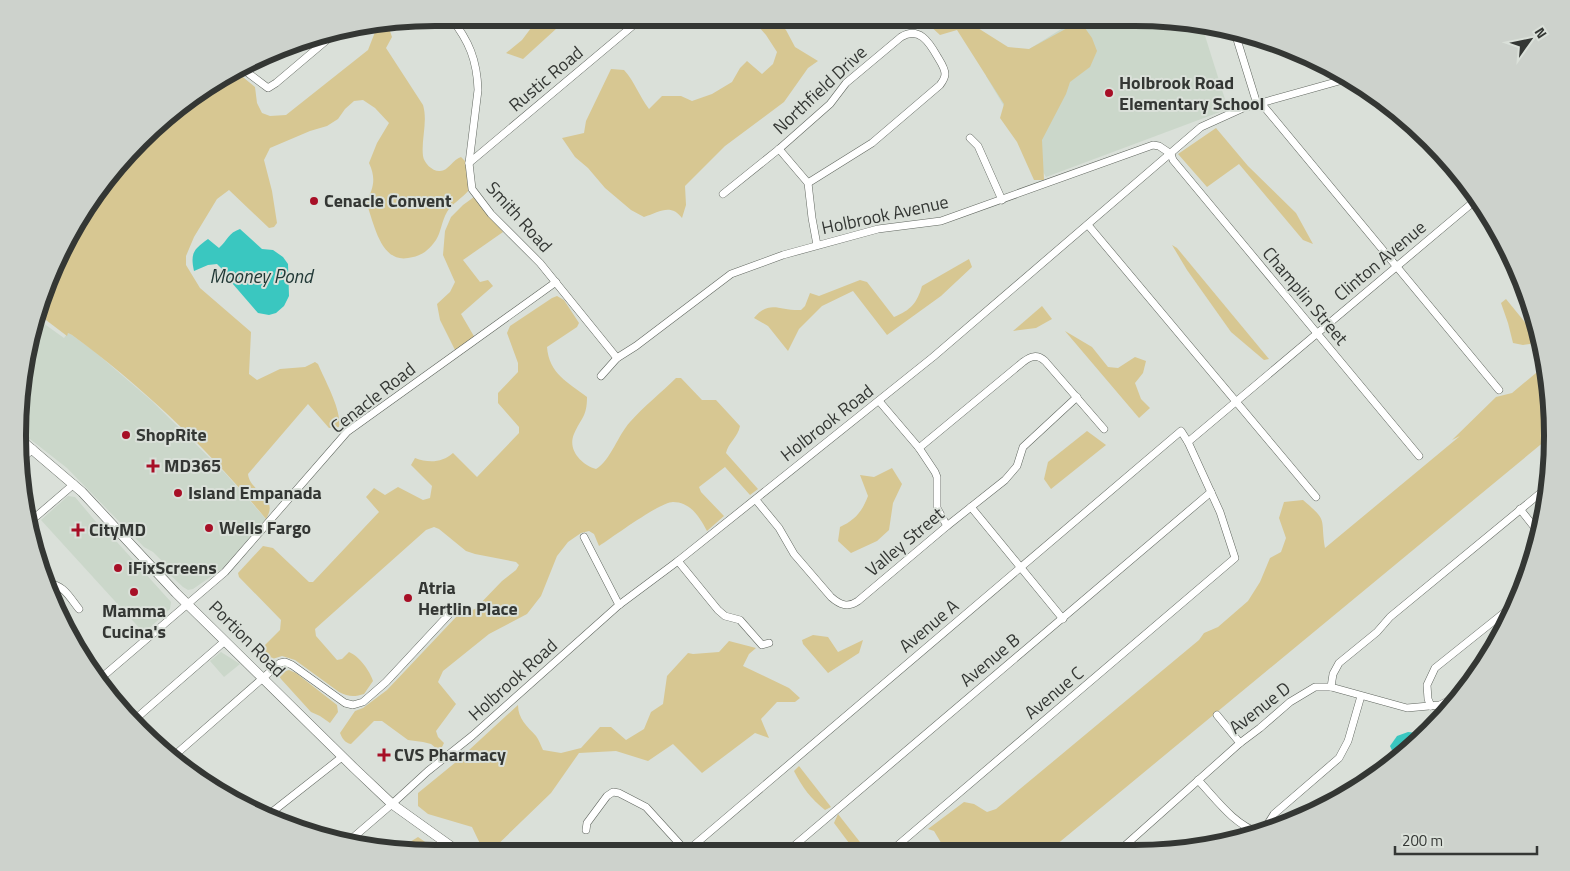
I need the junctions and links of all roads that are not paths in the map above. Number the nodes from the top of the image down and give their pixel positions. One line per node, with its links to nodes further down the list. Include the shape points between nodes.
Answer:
1 (456, 26): 11 (street, Smith Road, via 472,51 478,79)
2 (632, 26): 11 (street, Rustic Road)
3 (1237, 39): 7 (street)
4 (325, 41): 5 (street, via 268,88)
5 (247, 72)
6 (1339, 81): 7 (street, Holbrook Road)
7 (1259, 104): 10 (street, Holbrook Road, via 1230,113 1201,128); 18 (street)
8 (970, 138): 14 (street, via 978,146)
9 (779, 149): 12 (street); 12 (street, Northfield Drive, via 830,104 846,83 901,37 915,33 927,40 944,70 940,85 872,143); 13 (street, Northfield Drive)
10 (1171, 154): 14 (street, Holbrook Avenue, via 1153,145); 16 (street, Holbrook Road); 20 (street, Champlin Street)
11 (469, 163): 19 (street, Smith Road, via 472,189)
12 (808, 183): 17 (street)
13 (723, 194)
14 (1002, 200): 17 (street, Holbrook Avenue, via 941,221 878,229)
15 (1472, 204): 18 (street, Clinton Avenue)
16 (1088, 225): 25 (street, Holbrook Road); 26 (street)
17 (817, 245): 21 (street, Holbrook Avenue, via 731,274)
18 (1398, 267): 20 (street, Clinton Avenue); 23 (street)
19 (556, 282): 21 (street, Smith Road); 48 (street, Cenacle Road, via 348,432 225,572)
20 (1317, 333): 26 (street, Clinton Avenue); 33 (street, Champlin Street)
21 (617, 358): 22 (street, Holbrook Avenue)
22 (601, 376)
23 (1499, 390)
24 (1077, 397): 27 (street); 30 (street, via 1046,361 1032,356); 39 (street, Valley Street, via 1023,447 1017,466 1010,475)
25 (879, 401): 30 (street); 38 (street, Holbrook Road)
26 (1236, 401): 28 (street, Clinton Avenue); 37 (street)
27 (1104, 429)
28 (1188, 442): 35 (street); 46 (street, Avenue A, via 1181,432)
29 (26, 444): 31 (main road, Portion Road)
30 (919, 448): 42 (street, via 937,477 937,508)
31 (33, 449): 32 (street); 34 (main road, Portion Road)
32 (27, 454)
33 (1419, 456)
34 (74, 484): 41 (street); 48 (main road, Portion Road)
35 (1211, 492): 53 (street, Avenue B); 78 (street, Avenue C, via 1235,558)
36 (1539, 494): 40 (street)
37 (1316, 496)
38 (756, 500): 42 (street, Valley Street, via 779,528 794,554 835,600 846,606 858,601); 45 (street, Holbrook Road)
39 (971, 508): 42 (street, Valley Street); 46 (street)
40 (1520, 510): 43 (street); 58 (street, via 1342,660 1333,674)
41 (35, 518)
42 (946, 526)
43 (1533, 526)
44 (584, 537): 49 (street)
45 (678, 562): 49 (street, Holbrook Road); 55 (street, via 720,613 740,620 762,645)
46 (1020, 568): 53 (street); 76 (street, Avenue A)
47 (54, 584): 50 (street)
48 (188, 604): 54 (main road, Portion Road); 56 (street, Cenacle Road)
49 (619, 606): 68 (street, Holbrook Road)
50 (79, 609)
51 (454, 609): 57 (street, via 363,702 345,703 285,662)
52 (1504, 613): 61 (street, via 1435,668 1426,685)
53 (1063, 619): 77 (street, Avenue B)
54 (225, 641): 57 (main road, Portion Road); 63 (street)
55 (769, 643)
56 (104, 675)
57 (262, 677): 65 (street); 66 (main road, Portion Road)
58 (1331, 687): 59 (street, Avenue D); 64 (street, Avenue D, via 1315,687 1300,695)
59 (1361, 696): 61 (street, Avenue D, via 1407,708); 70 (street, via 1348,741 1339,758)
60 (1445, 702): 61 (street, Avenue D)
61 (1432, 706)
62 (1217, 715): 64 (street)
63 (138, 716)
64 (1240, 743): 67 (street, Avenue D)
65 (177, 753)
66 (342, 757): 68 (main road, Portion Road); 69 (street)
67 (1198, 780): 71 (street); 79 (street, Avenue D)
68 (392, 804): 73 (street, Holbrook Road); 74 (main road, Portion Road)
69 (273, 811)
70 (1268, 822)
71 (1248, 828)
72 (586, 830): 75 (street, via 587,823 613,792 646,807)
73 (354, 837)
74 (449, 845)
75 (681, 845)
76 (693, 845)
77 (795, 845)
78 (898, 845)
79 (1126, 845)

